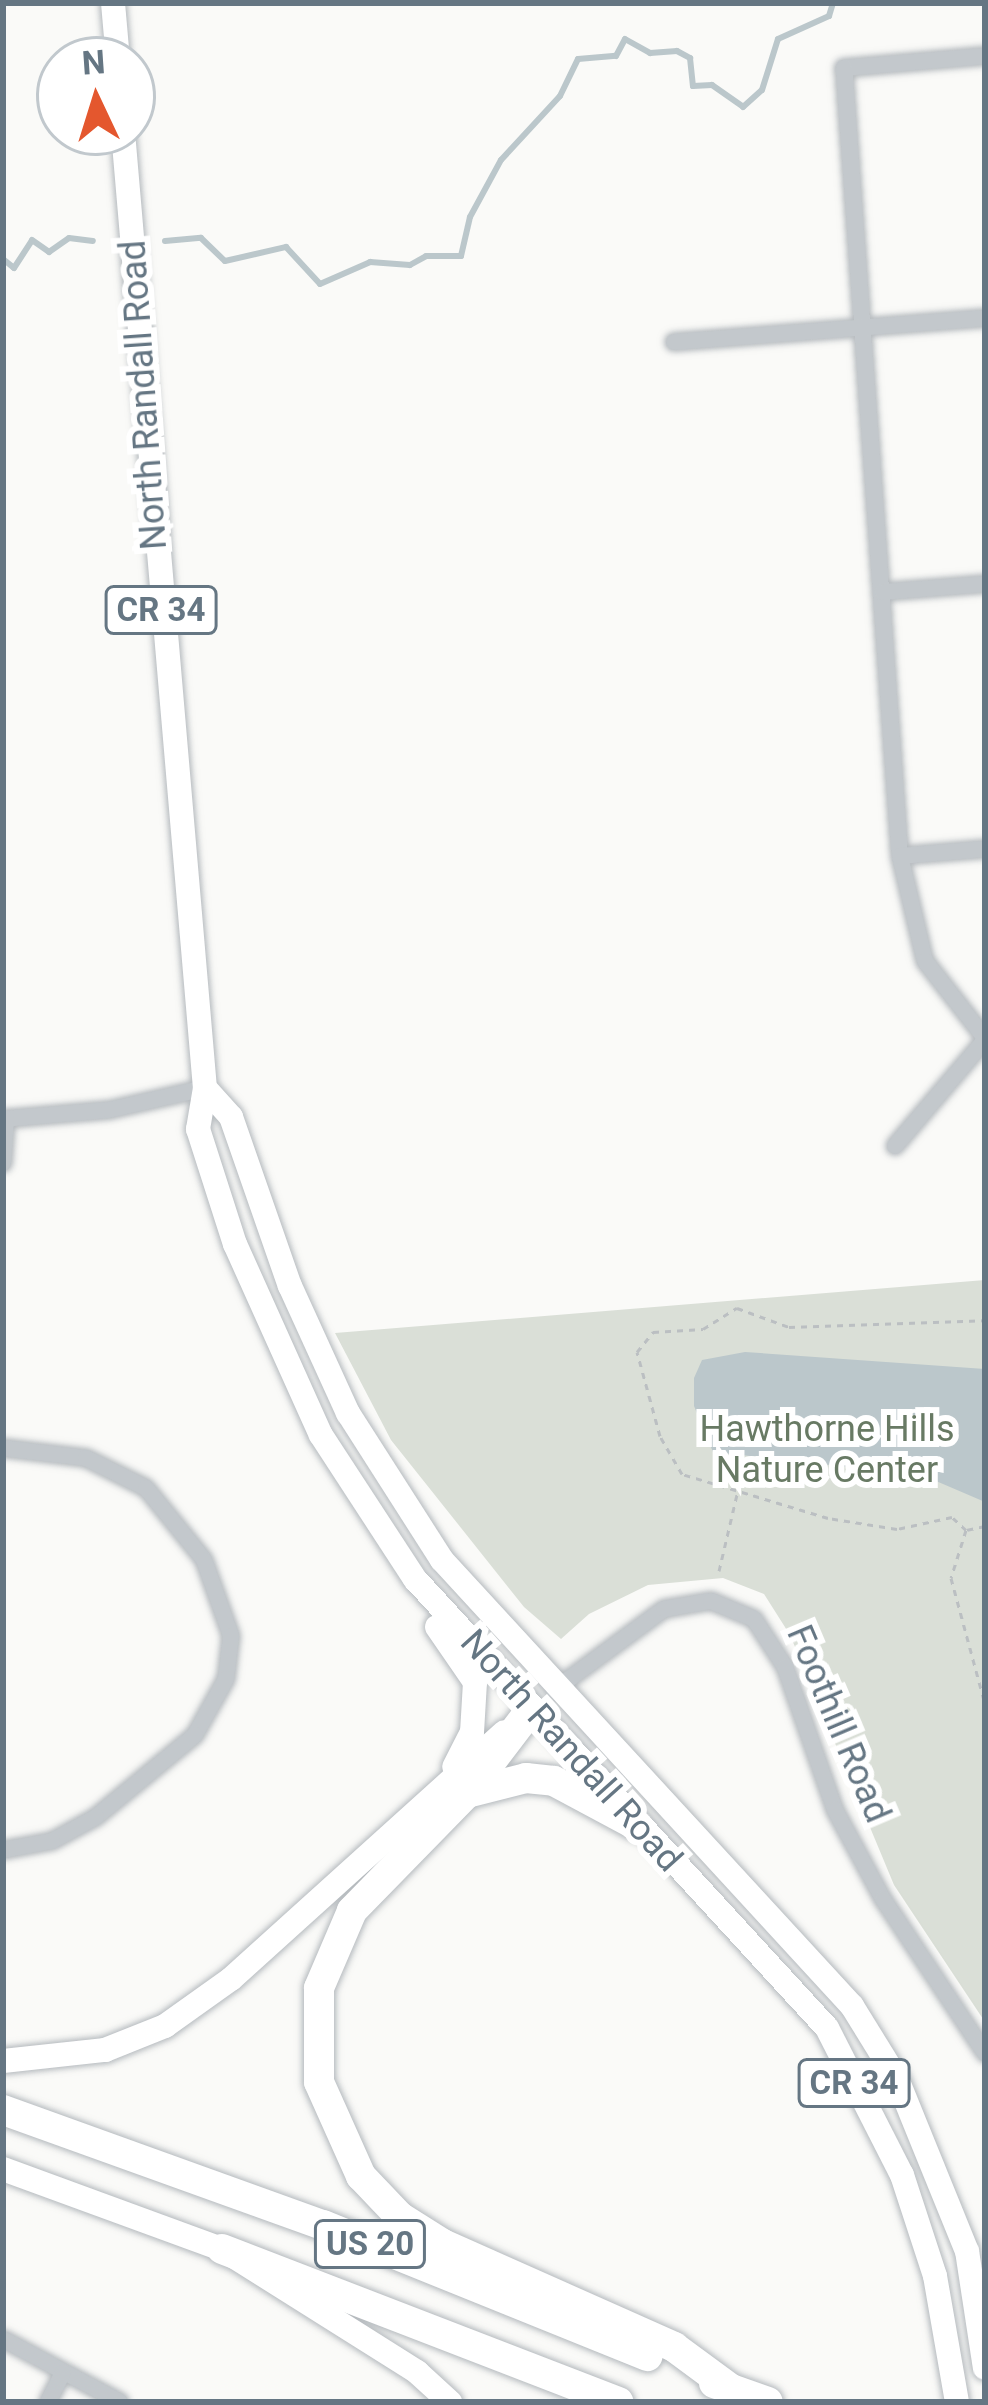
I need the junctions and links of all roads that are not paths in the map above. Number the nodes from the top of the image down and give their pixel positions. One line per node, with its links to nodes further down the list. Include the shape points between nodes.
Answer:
1 (113, 3): 2 (main road)
2 (116, 36)
3 (985, 56): 6 (street, via 844,68)
4 (125, 156): 13 (main road, North Randall Road / CR 34)
5 (985, 318): 6 (street)
6 (863, 328): 7 (street); 9 (street)
7 (674, 342)
8 (985, 584): 9 (street)
9 (883, 592): 11 (street)
10 (985, 849): 11 (street)
11 (900, 856): 12 (street, via 926,961)
12 (985, 1039): 15 (street)
13 (205, 1088): 14 (street, via 109,1110); 18 (main road, North Randall Road / CR 34, via 198,1129 244,1266 321,1435); 19 (main road, North Randall Road / CR 34, via 231,1117 290,1286 348,1413 442,1560)
14 (4, 1119): 16 (street)
15 (895, 1147)
16 (3, 1163)
17 (3, 1448): 23 (street, via 86,1458 146,1487 204,1560 231,1636 226,1679 195,1735 84,1824 52,1841)
18 (378, 1522): 20 (main road, North Randall Road / CR 34); 21 (main road, via 394,1573 475,1682)
19 (554, 1690): 24 (street, Foothill Road, via 664,1609 711,1601 754,1619 785,1667 835,1810); 30 (main road, North Randall Road / CR 34, via 852,2006 932,2151 967,2251)
20 (530, 1712): 21 (highway); 22 (main road, North Randall Road / CR 34)
21 (459, 1784): 22 (highway, via 554,1781); 25 (main road, via 165,2026 105,2050); 32 (highway, via 368,1887 319,1988 315,2040 337,2133 361,2176 400,2217 442,2244 674,2347)
22 (638, 1826): 38 (main road, North Randall Road / CR 34, via 827,2028 902,2175 935,2276)
23 (3, 1850)
24 (985, 2053)
25 (3, 2061)
26 (3, 2110): 32 (highway, US 20, via 322,2225)
27 (3, 2170): 28 (main road, US 20)
28 (222, 2249): 35 (main road, via 417,2372); 36 (highway, US 20)
29 (3, 2339): 31 (street)
30 (985, 2368)
31 (63, 2373): 33 (street); 34 (street)
32 (731, 2390): 37 (highway, US 20)
33 (48, 2402)
34 (120, 2402)
35 (450, 2402)
36 (618, 2402)
37 (768, 2402)
38 (957, 2402)

